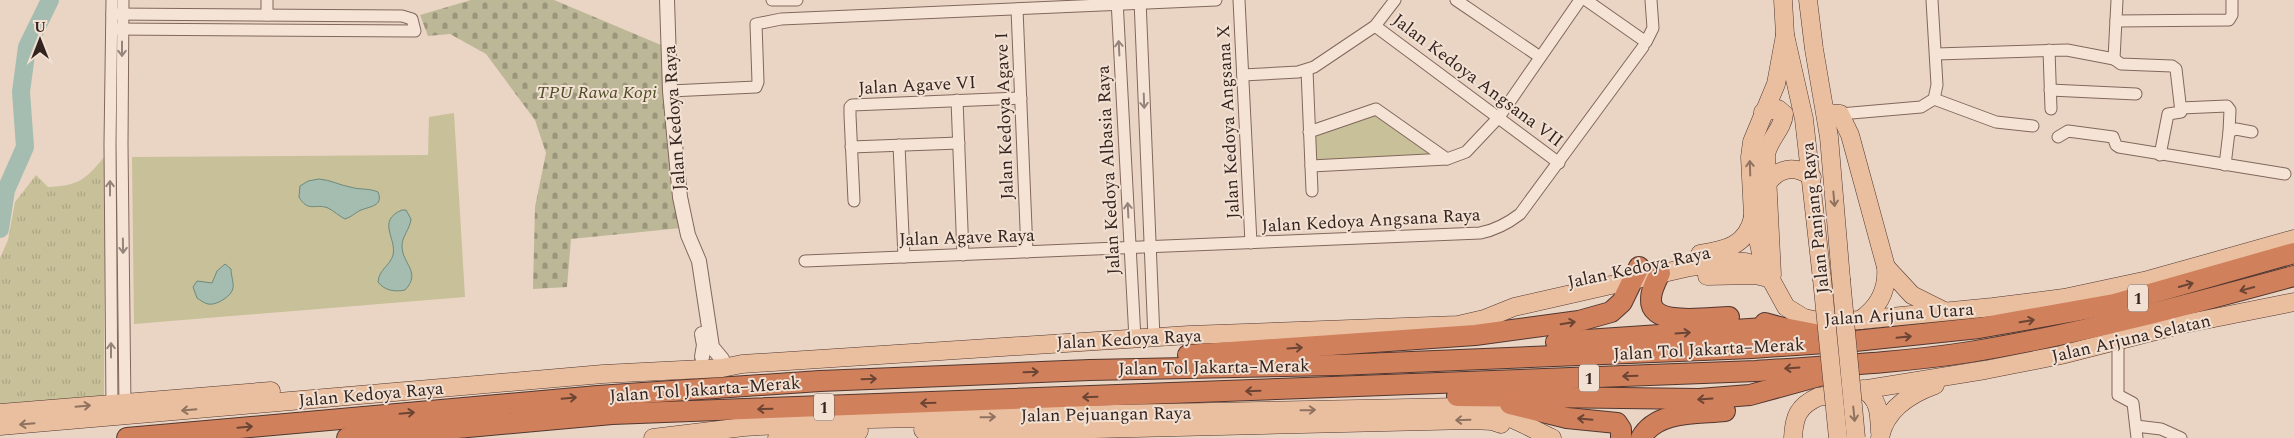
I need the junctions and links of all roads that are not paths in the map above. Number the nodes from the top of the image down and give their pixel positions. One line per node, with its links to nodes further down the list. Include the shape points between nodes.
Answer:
1 (112, 0): 22 (street)
2 (123, 0): 22 (street)
3 (267, 0): 23 (street)
4 (667, 0): 37 (street, Jalan Kedoya Raya)
5 (777, 0): 6 (street); 24 (street)
6 (796, 0)
7 (1216, 0): 20 (street)
8 (1240, 0): 35 (street, Jalan Kedoya Angsana X)
9 (1395, 0): 26 (street)
10 (1456, 0): 32 (street)
11 (1580, 0): 32 (street)
12 (1586, 0): 29 (street)
13 (1651, 0): 29 (street, Jalan Kedoya Angsana Raya, via 1653,28)
14 (1783, 0): 28 (main road, Jalan Panjang Raya)
15 (1808, 0): 45 (main road, Jalan Panjang Raya, via 1814,49)
16 (1932, 0): 31 (street)
17 (2117, 0): 25 (street)
18 (2232, 0): 25 (street, via 2229,20)
19 (1117, 2): 20 (street); 21 (street); 70 (street, Jalan Kedoya Albasia Raya, one-way to 19)
20 (1140, 2): 69 (street, one-way to 69)
21 (1017, 9): 24 (street); 39 (street, Jalan Kedoya Agave I)
22 (118, 14): 23 (street); 27 (street)
23 (267, 15): 27 (street, via 402,16 412,19 415,31)
24 (781, 19): 37 (street, via 756,24 756,87)
25 (2116, 21): 33 (street)
26 (1375, 26): 34 (street); 46 (street, Jalan Kedoya Angsana VII)
27 (117, 29): 100 (street, via 110,144)
28 (1785, 35): 44 (main road, Jalan Arjuna Utara, via 1780,71); 61 (main road, Jalan Panjang Raya, via 1799,88)
29 (1645, 44): 57 (street, Jalan Kedoya Angsana Raya)
30 (2049, 50): 31 (street); 33 (street); 36 (street)
31 (1936, 54): 40 (street)
32 (1540, 57): 46 (street)
33 (2114, 59): 42 (street, via 2121,64 2175,67)
34 (1306, 70): 35 (street); 48 (street)
35 (1243, 75): 68 (street, Jalan Kedoya Angsana X)
36 (2050, 90): 38 (street); 43 (street)
37 (670, 92): 66 (street, Jalan Kedoya Raya, via 676,172)
38 (2136, 94)
39 (1021, 98): 41 (street, Jalan Agave VI); 71 (street, Jalan Kedoya Agave I)
40 (1934, 99): 45 (street, via 1921,107); 47 (street, via 1996,122)
41 (957, 100): 52 (street); 54 (street, Jalan Agave VI, via 852,105)
42 (2181, 108): 49 (street, via 2227,106 2230,110); 55 (street, via 2181,113 2168,115)
43 (2051, 109)
44 (1763, 112): 62 (main road, via 1778,109 1784,114 1767,148); 65 (main road, Jalan Arjuna Utara, one-way to 44, via 1750,149)
45 (1833, 114): 76 (main road, via 1850,135); 116 (main road, Jalan Panjang Raya, one-way to 116, bridge, via 1841,278)
46 (1499, 117): 56 (street, via 1466,152); 57 (street, Jalan Kedoya Angsana VII)
47 (2033, 126)
48 (1309, 132): 56 (street, via 1376,109); 59 (street)
49 (2229, 132): 50 (street, via 2236,129); 58 (street)
50 (2252, 132)
51 (2058, 137): 55 (street, via 2068,131 2113,137 2118,146)
52 (959, 143): 53 (street); 73 (street)
53 (899, 145): 54 (street); 74 (street)
54 (851, 147): 64 (street, Jalan Agave VI)
55 (2160, 155): 58 (street)
56 (1448, 159): 59 (street)
57 (1559, 162): 68 (street, Jalan Kedoya Angsana Raya, via 1520,214 1492,231)
58 (2225, 165): 60 (street)
59 (1311, 166): 63 (street)
60 (2285, 174)
61 (1812, 176): 62 (main road, via 1796,168 1787,169); 115 (main road, Jalan Panjang Raya, bridge)
62 (1767, 184): 78 (main road)
63 (1312, 190)
64 (854, 201)
65 (1753, 216): 77 (main road, Jalan Kedoya Raya, via 1743,240 1728,249); 78 (main road, Jalan Arjuna Utara, via 1759,255)
66 (688, 235): 89 (street, Jalan Kedoya Raya, via 689,261 704,345); 90 (street, Jalan Kedoya Raya, via 699,261 712,348)
67 (2294, 239): 82 (main road, Jalan Arjuna Utara, via 2157,278 2074,296)
68 (1251, 243): 69 (street, Jalan Kedoya Angsana Raya)
69 (1150, 247): 70 (street, Jalan Kedoya Angsana Raya); 85 (street)
70 (1130, 248): 71 (street, Jalan Agave Raya); 86 (street, Jalan Kedoya Albasia Raya)
71 (1027, 252): 73 (street, Jalan Agave Raya)
72 (2294, 253): 88 (highway, Jalan Tol Jakarta–Merak / 1, one-way to 72, via 1979,328 2104,306)
73 (964, 255): 74 (street, Jalan Agave Raya)
74 (904, 257): 75 (street, Jalan Agave Raya)
75 (805, 261)
76 (1886, 267): 82 (main road, via 1912,295); 83 (main road, via 1882,298)
77 (1636, 273): 80 (main road, Jalan Kedoya Raya); 85 (main road, Jalan Kedoya Raya, via 1458,325); 94 (highway, one-way to 77, via 1149,358 1394,342 1560,325 1611,312 1622,302)
78 (1768, 274): 80 (main road, Jalan Kedoya Raya, via 1745,262 1731,261); 83 (main road, Jalan Arjuna Utara, via 1786,307 1804,318)
79 (2294, 276): 91 (highway, Jalan Tol Jakarta–Merak / 1, one-way to 91, via 2068,334 1962,353)
80 (1657, 280): 84 (highway, via 1650,300 1652,309 1669,319 1738,318)
81 (2294, 302): 87 (main road, Jalan Arjuna Selatan)
82 (1947, 312): 83 (main road, Jalan Arjuna Utara)
83 (1860, 320)
84 (1779, 327): 88 (highway); 93 (highway, one-way to 84, via 1508,346)
85 (1154, 338): 86 (main road, Jalan Kedoya Raya)
86 (1135, 339): 92 (main road, Jalan Kedoya Raya)
87 (2118, 339): 95 (main road, Jalan Arjuna Selatan, via 2060,355); 103 (street, via 2118,395 2132,402)
88 (1855, 342): 93 (highway, Jalan Tol Jakarta–Merak / 1)
89 (702, 358): 90 (main road, Jalan Kedoya Raya); 100 (main road, Jalan Kedoya Raya, via 611,362)
90 (722, 359): 92 (main road, Jalan Kedoya Raya)
91 (1876, 362): 96 (highway); 97 (highway, Jalan Tol Jakarta–Merak / 1, one-way to 97, via 1756,371)
92 (742, 364): 100 (main road, Jalan Kedoya Raya, one-way to 100, via 722,368)
93 (1338, 365): 94 (highway, Jalan Tol Jakarta–Merak / 1)
94 (1090, 370): 107 (highway, Jalan Tol Jakarta–Merak / 1, one-way to 94, via 598,396 820,381)
95 (1968, 373): 98 (main road, Jalan Arjuna Selatan); 106 (main road, Jalan Arjuna Selatan, via 1908,396 1888,418)
96 (1804, 381): 99 (highway, one-way to 99, via 1750,395 1699,399); 105 (highway, via 1738,410 1668,417 1652,424)
97 (1301, 389): 99 (highway, via 1341,395); 108 (highway, Jalan Tol Jakarta–Merak / 1, one-way to 108, via 612,414)
98 (1863, 389): 106 (main road, via 1872,394 1876,402); 114 (main road, Jalan Arjuna Selatan, via 1809,401 1796,414)
99 (1479, 396): 113 (highway, one-way to 99, via 1617,423 1551,415)
100 (118, 410): 101 (main road, Jalan Kedoya Raya, one-way to 100); 102 (main road, Jalan Kedoya Raya, one-way to 102)
101 (0, 413)
102 (0, 426)
103 (2136, 432): 117 (street, via 2162,429)
104 (721, 434): 109 (main road, Jalan Pejuangan Raya); 112 (main road, Jalan Pejuangan Raya, one-way to 112, via 870,419 1460,406 1499,412)
105 (1643, 436)
106 (1880, 437)
107 (127, 438)
108 (347, 438)
109 (654, 438)
110 (778, 438): 111 (main road, Jalan Pejuangan Raya, one-way to 110, via 1503,425 1483,420 1094,429 870,430)
111 (1525, 438)
112 (1552, 438)
113 (1621, 438)
114 (1793, 438)
115 (1838, 438)
116 (1856, 438)
117 (2181, 438)

